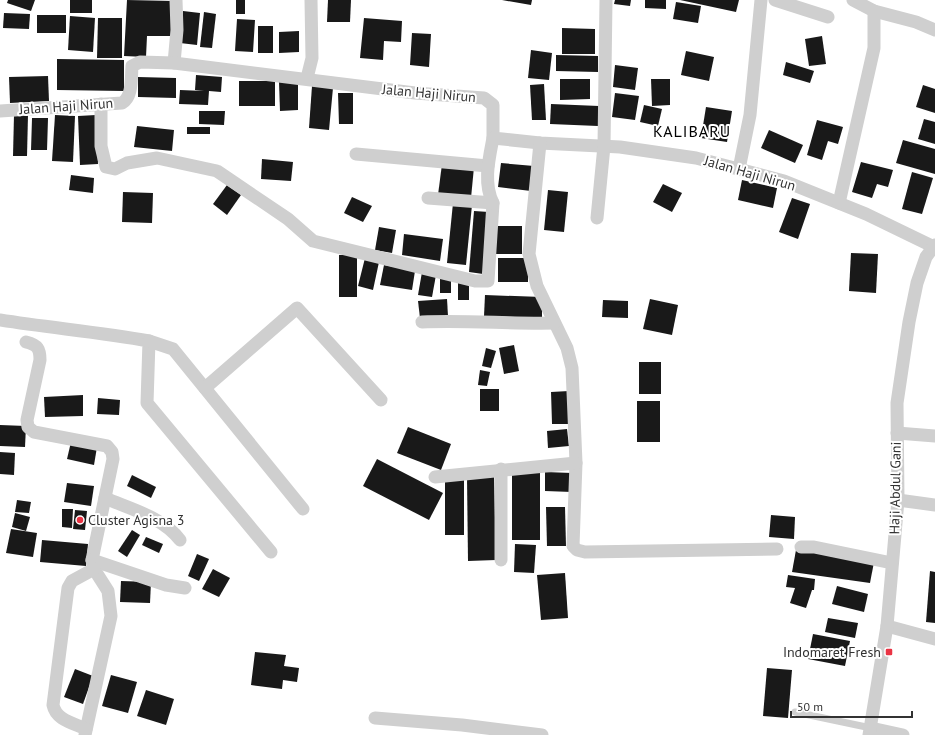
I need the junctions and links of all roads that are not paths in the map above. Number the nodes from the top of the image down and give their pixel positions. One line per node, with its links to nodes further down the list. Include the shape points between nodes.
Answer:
1 (176, 0): 10 (street)
2 (311, 0): 11 (street, via 312,58)
3 (606, 0): 16 (street)
4 (761, 0): 19 (street, via 750,115)
5 (775, 0): 8 (street)
6 (853, 0): 7 (street)
7 (874, 11): 9 (street); 22 (street, via 874,48)
8 (828, 17)
9 (935, 30)
10 (174, 63): 11 (street, Jalan Haji Nirun); 12 (street, Jalan Haji Nirun, via 135,64 132,66 127,101)
11 (307, 78): 14 (street, Jalan Haji Nirun, via 415,93 484,98 493,105)
12 (101, 104): 13 (street, Jalan Haji Nirun); 21 (street, via 101,146 106,167 114,169 127,163 157,158 217,171 288,219 314,241 475,281 488,281)
13 (0, 111)
14 (493, 138): 15 (street, Jalan Haji Nirun); 18 (street)
15 (540, 143): 16 (street, Jalan Haji Nirun); 27 (street, via 529,254 537,286)
16 (604, 146): 19 (street, Jalan Haji Nirun, via 696,158); 23 (street)
17 (356, 154): 18 (street)
18 (488, 166): 21 (street, via 488,192)
19 (739, 169): 22 (street, Jalan Haji Nirun, via 784,181)
20 (428, 198): 21 (street)
21 (493, 203)
22 (839, 203): 24 (street, Jalan Haji Nirun)
23 (597, 218)
24 (934, 246): 32 (street, Haji Abdul Gani, via 926,257 917,283 909,322 897,403)
25 (0, 320): 28 (street)
26 (422, 322): 27 (street, via 454,320)
27 (554, 323): 34 (street, via 567,348 572,368)
28 (149, 341): 30 (street, via 173,349); 44 (street, via 147,403)
29 (26, 342): 37 (street, via 36,345 40,351 27,420 28,427 34,432 107,446 112,452 113,460)
30 (205, 388): 31 (street, via 297,308); 40 (street)
31 (381, 400)
32 (897, 433): 33 (street); 38 (street, Haji Abdul Gani)
33 (935, 436)
34 (576, 463): 35 (street); 43 (street, via 573,546 577,550 609,552)
35 (501, 469): 36 (street); 45 (street)
36 (435, 477)
37 (105, 498): 41 (street, via 171,528); 47 (street)
38 (898, 500): 39 (street); 46 (street, Haji Abdul Gani)
39 (935, 505)
40 (303, 509)
41 (180, 540)
42 (801, 547): 46 (street, via 814,547)
43 (777, 549)
44 (271, 552)
45 (501, 560)
46 (892, 562): 49 (street, Haji Abdul Gani)
47 (93, 564): 48 (street); 54 (street, via 108,591 111,616); 54 (street, via 72,580 68,588 53,705 54,712)
48 (185, 588)
49 (887, 626): 50 (street); 55 (street, Haji Abdul Gani)
50 (935, 639)
51 (795, 712): 55 (lane)
52 (375, 718): 53 (street)
53 (462, 730): 56 (street)
54 (85, 732)
55 (870, 732): 57 (street)
56 (542, 735)
57 (902, 735)

